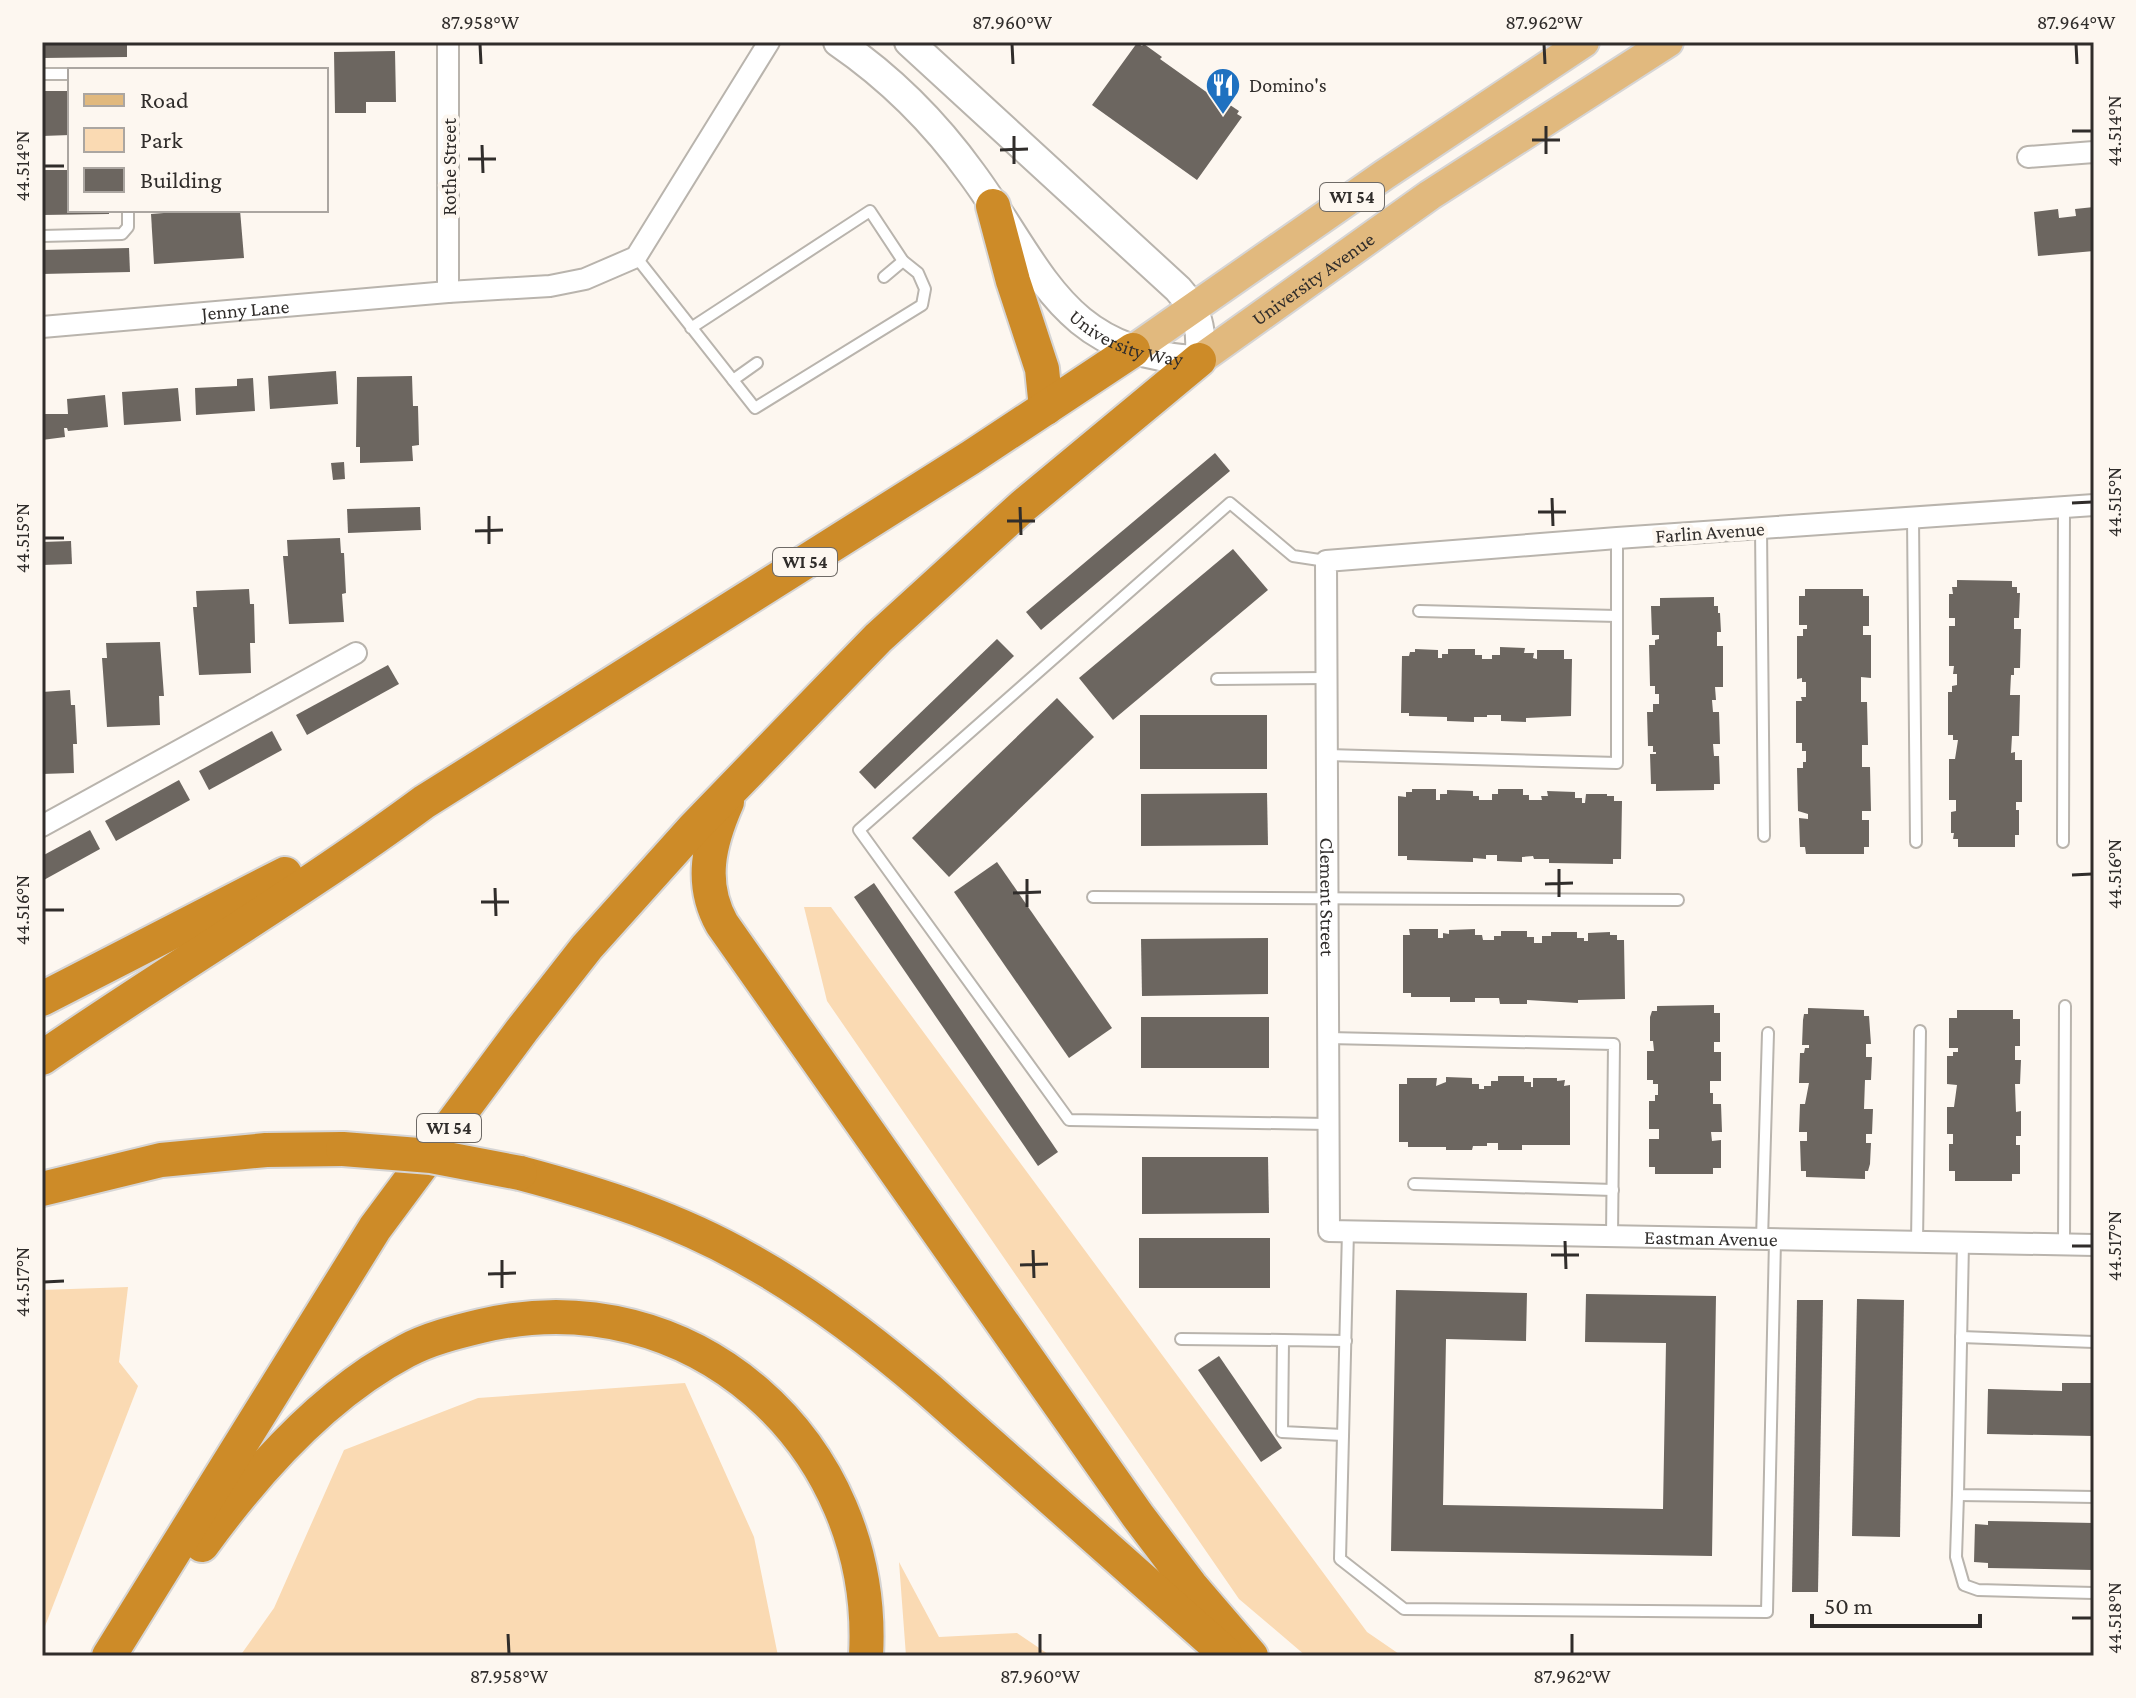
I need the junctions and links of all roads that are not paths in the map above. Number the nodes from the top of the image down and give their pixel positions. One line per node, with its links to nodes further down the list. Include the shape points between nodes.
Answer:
1 (448, 42): 17 (street, Rothe Street)
2 (769, 42): 14 (street)
3 (838, 42): 11 (main road, University Way, via 930,124)
4 (909, 42): 18 (main road, via 1168,278)
5 (1584, 42): 18 (main road, WI 54)
6 (1668, 42): 22 (main road, University Avenue / WI 54, via 1430,195)
7 (42, 74): 8 (lane)
8 (68, 74)
9 (2094, 152): 10 (street)
10 (2028, 157)
11 (993, 206): 21 (main road, University Way, via 1058,299 1094,331); 25 (highway, via 1042,369)
12 (128, 212): 13 (lane, via 122,234)
13 (42, 236)
14 (636, 257): 17 (street, Jenny Lane, via 585,279 550,286); 20 (lane)
15 (903, 261): 16 (lane); 20 (lane, via 870,211); 24 (lane, via 918,273 925,289 922,305 755,408)
16 (884, 277)
17 (448, 292): 19 (street, Jenny Lane)
18 (1194, 309): 21 (main road, WI 54); 22 (main road, University Way, via 1200,327)
19 (42, 327)
20 (691, 328): 24 (lane)
21 (1133, 350): 22 (main road, University Way); 25 (highway, WI 54)
22 (1199, 360): 38 (highway, WI 54, via 1045,486 936,585)
23 (757, 363): 24 (lane)
24 (733, 380)
25 (1046, 408): 39 (highway, WI 54)
26 (2094, 505): 27 (street, Farlin Avenue)
27 (2064, 508): 28 (street, Farlin Avenue); 43 (lane)
28 (1913, 518): 29 (street, Farlin Avenue); 42 (lane)
29 (1761, 528): 30 (street, Farlin Avenue); 41 (lane)
30 (1617, 538): 31 (street, Farlin Avenue); 33 (lane)
31 (1326, 561): 35 (street, Clement Street); 53 (lane, via 1293,556 1230,503 859,830 1069,1120)
32 (1419, 611): 33 (lane)
33 (1617, 616): 37 (lane, via 1617,763)
34 (356, 653): 40 (street)
35 (1326, 678): 36 (lane); 37 (street, Clement Street)
36 (1217, 679)
37 (1327, 755): 45 (street, Clement Street)
38 (737, 783): 73 (highway, WI 54, via 587,947 375,1228); 77 (highway, via 715,831 708,867 711,900 722,924 1130,1505)
39 (424, 802): 47 (highway); 52 (highway, WI 54)
40 (42, 826)
41 (1764, 836)
42 (1916, 842)
43 (2063, 842)
44 (1093, 897): 45 (lane)
45 (1327, 899): 46 (lane); 51 (street, Clement Street)
46 (1678, 900)
47 (42, 999)
48 (2065, 1006): 62 (lane)
49 (1920, 1031): 60 (lane)
50 (1768, 1033): 59 (lane)
51 (1328, 1038): 53 (street, Clement Street); 56 (lane, via 1614,1044)
52 (42, 1058)
53 (1328, 1124): 57 (street, Clement Street)
54 (1414, 1184): 56 (lane)
55 (42, 1189): 76 (highway, bridge, via 161,1160 343,1149 431,1156 520,1173 648,1212 748,1259 879,1347)
56 (1613, 1190): 58 (lane)
57 (1338, 1231): 58 (street, Eastman Avenue); 67 (lane)
58 (1612, 1236): 59 (street, Eastman Avenue)
59 (1768, 1240): 60 (street, Eastman Avenue); 69 (lane, via 1767,1612 1404,1609 1340,1559)
60 (1917, 1242): 61 (street, Eastman Avenue)
61 (1963, 1243): 62 (street, Eastman Avenue); 64 (lane)
62 (2064, 1245): 63 (street, Eastman Avenue)
63 (2094, 1245)
64 (1961, 1337): 68 (lane); 70 (lane)
65 (1181, 1339): 66 (lane)
66 (1283, 1340): 67 (lane); 69 (lane, via 1282,1432)
67 (1346, 1341): 69 (lane)
68 (2094, 1342)
69 (1343, 1435)
70 (1958, 1495): 71 (lane); 72 (lane, via 1956,1557 1964,1585 1978,1590)
71 (2094, 1497)
72 (2094, 1593)
73 (129, 1624): 74 (highway, WI 54); 75 (highway, via 295,1435 367,1375 408,1349 463,1330 516,1318 569,1316 598,1318 677,1342 730,1371 805,1442 831,1483 858,1555 868,1629)
74 (109, 1656)
75 (866, 1656)
76 (1228, 1656)
77 (1251, 1656)

